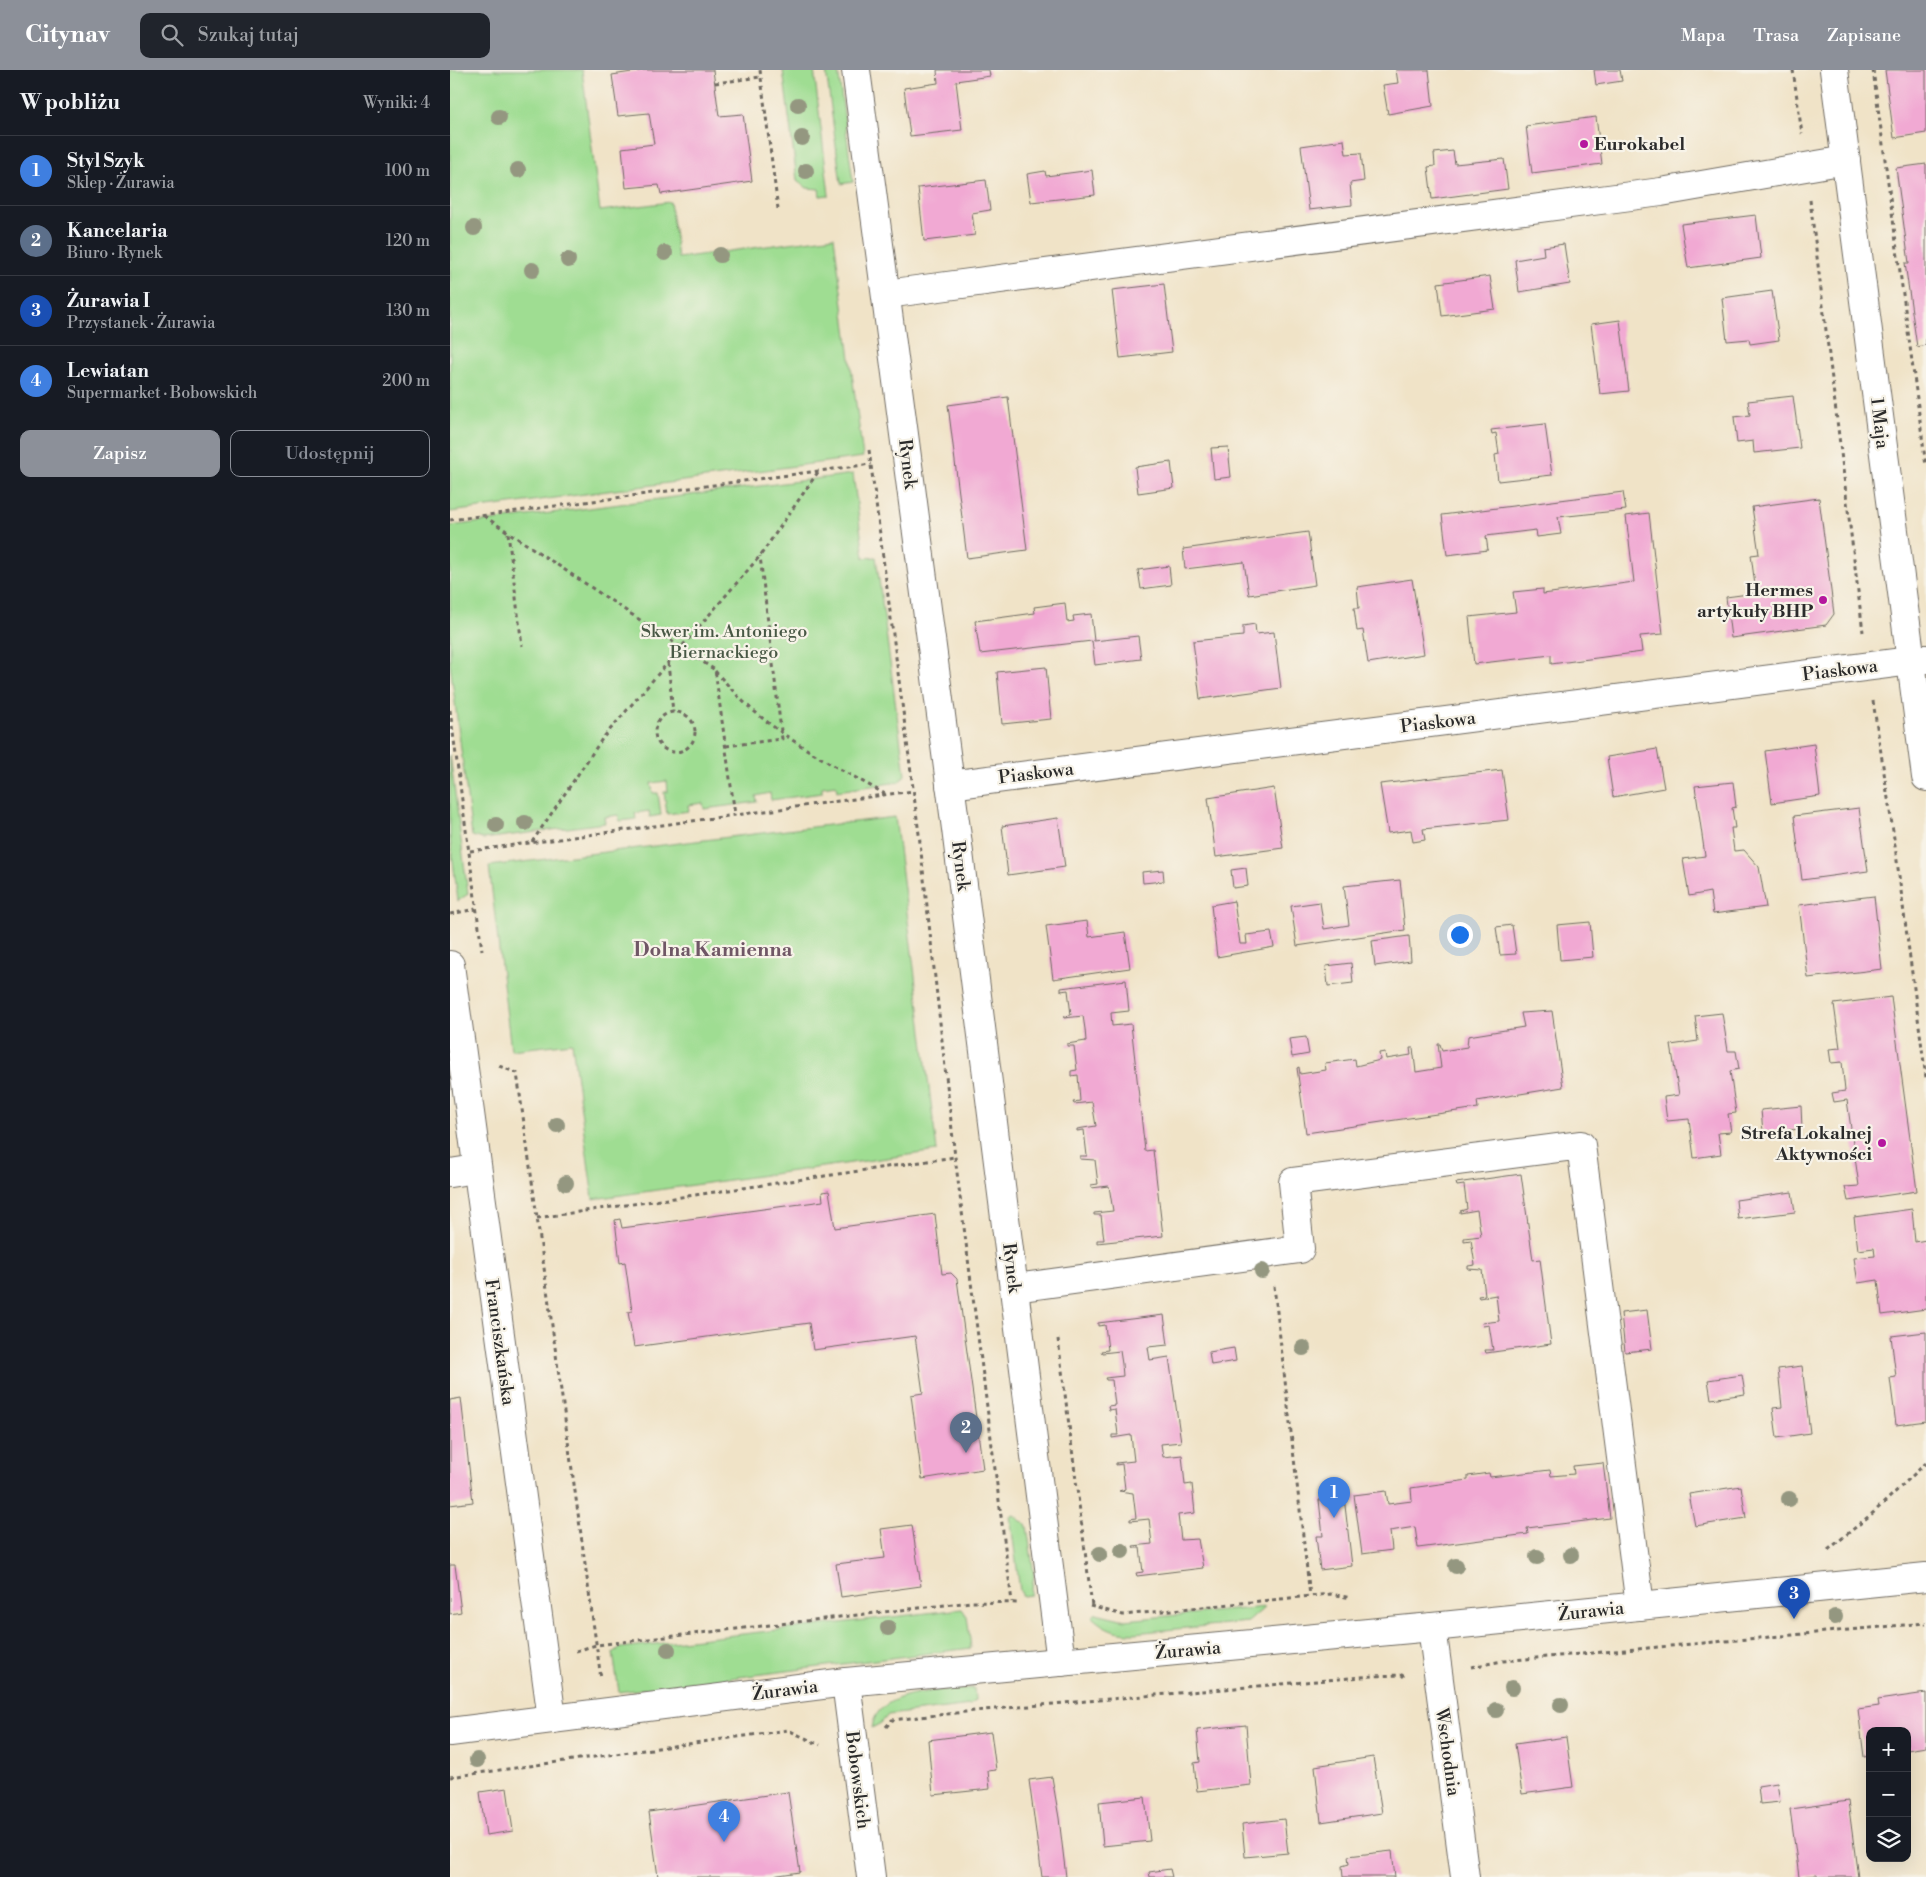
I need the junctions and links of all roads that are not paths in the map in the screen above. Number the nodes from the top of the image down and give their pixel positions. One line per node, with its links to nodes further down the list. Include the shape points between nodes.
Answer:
1 (856, 70): 4 (street, Rynek)
2 (1834, 70): 3 (street, 1 Maja)
3 (1846, 160): 4 (street, via 1661,192); 5 (street, 1 Maja)
4 (886, 294): 7 (street, Rynek)
5 (1918, 660): 6 (street, 1 Maja); 7 (street, Piaskowa)
6 (1926, 777)
7 (950, 785): 11 (street, Rynek)
8 (450, 965): 9 (street, Franciszkańska)
9 (476, 1169): 10 (street); 17 (street, Franciszkańska)
10 (450, 1173)
11 (1015, 1288): 13 (street, via 1300,1249 1292,1182 1581,1145); 15 (street, Rynek)
12 (1926, 1577): 13 (street, Żurawia)
13 (1640, 1606): 14 (street, Żurawia)
14 (1432, 1627): 15 (street, Żurawia); 20 (street, Wschodnia)
15 (1061, 1662): 16 (street, Żurawia)
16 (846, 1682): 17 (street, Żurawia); 19 (street, Bobowskich)
17 (552, 1719): 18 (street, Żurawia)
18 (450, 1732)
19 (871, 1877)
20 (1465, 1877)

